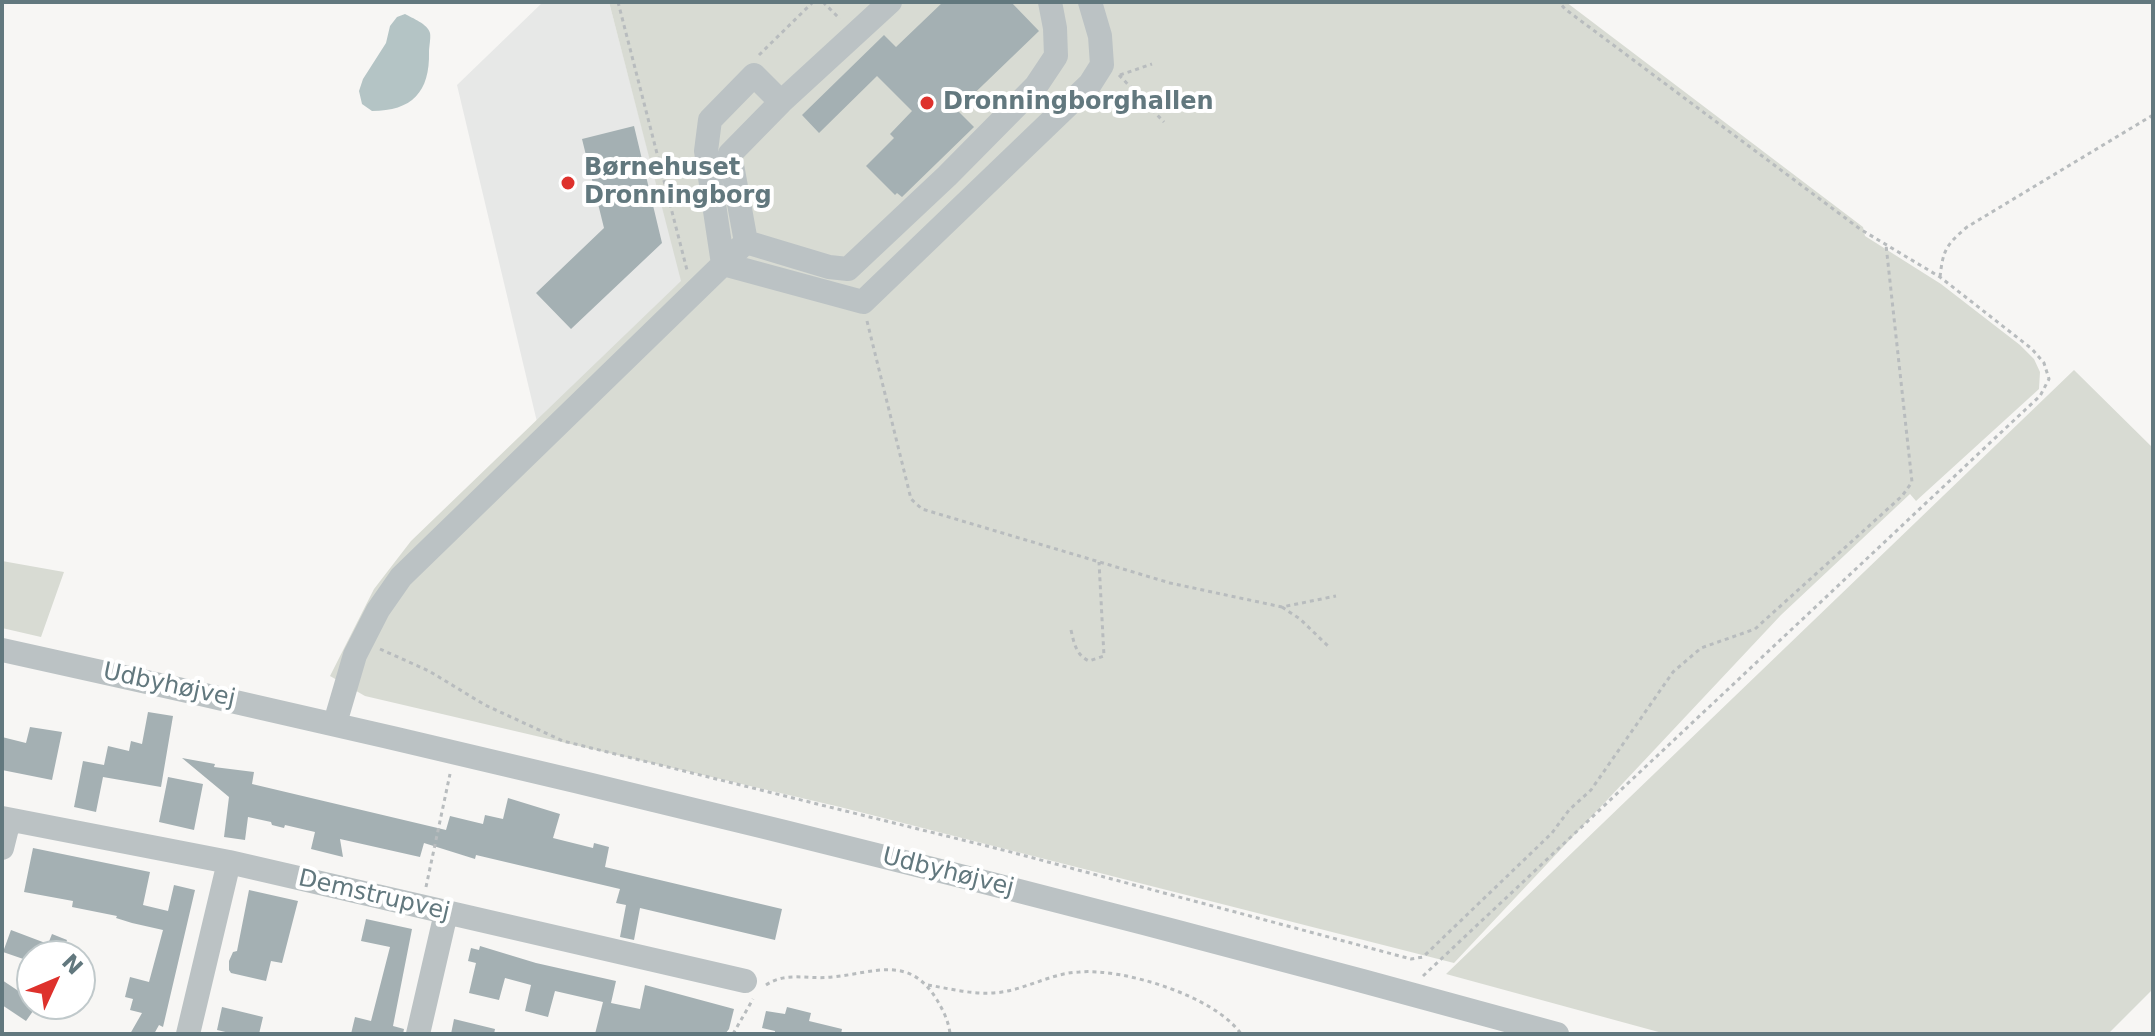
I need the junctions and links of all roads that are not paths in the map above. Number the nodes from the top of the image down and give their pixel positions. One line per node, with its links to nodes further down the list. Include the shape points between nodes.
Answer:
1 (890, 2): 4 (street)
2 (1050, 2): 5 (street, via 1056,56 1036,86 848,269)
3 (1090, 2): 6 (street, via 1111,70 1090,84 863,302)
4 (781, 102): 5 (street, via 730,154); 6 (street, via 754,75 710,120 706,151)
5 (746, 242): 6 (street)
6 (723, 264): 8 (street, via 401,577 355,655)
7 (2, 650): 8 (street, Udbyhøjvej)
8 (335, 723): 16 (street, Udbyhøjvej, via 945,872)
9 (6, 819): 10 (street); 11 (street, Demstrupvej)
10 (2, 848)
11 (229, 862): 12 (street, Demstrupvej); 14 (street)
12 (446, 913): 13 (street, Demstrupvej); 15 (street)
13 (745, 981)
14 (188, 1034)
15 (418, 1034)
16 (1557, 1034)

